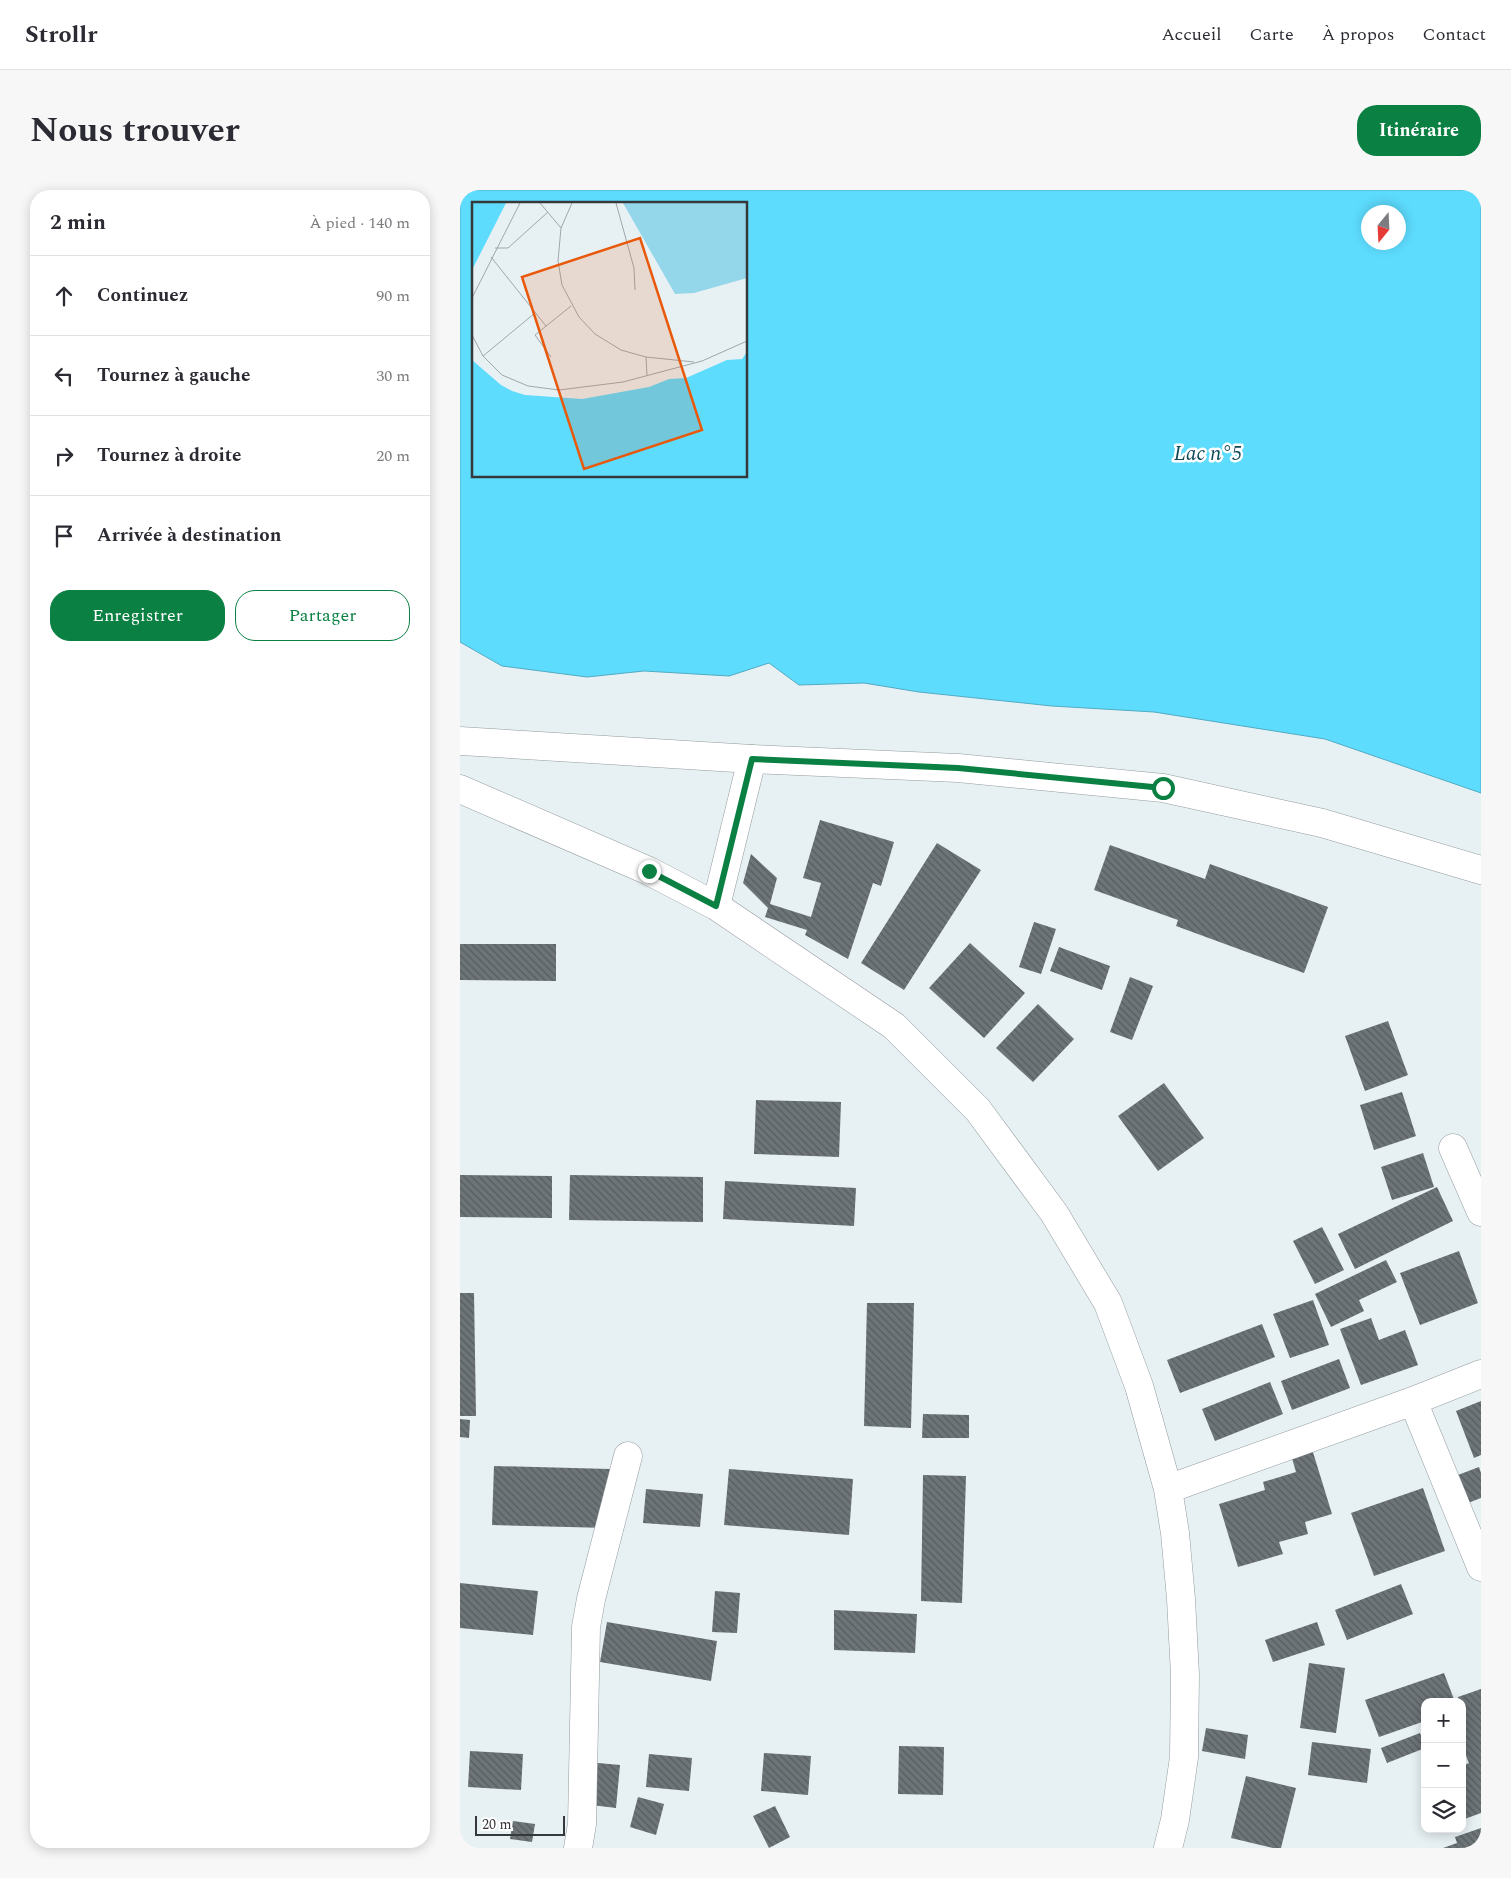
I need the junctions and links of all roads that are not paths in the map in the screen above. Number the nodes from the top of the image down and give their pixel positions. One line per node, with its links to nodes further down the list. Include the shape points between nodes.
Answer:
1 (460, 741): 2 (street)
2 (752, 759): 4 (street, via 958,768 1163,788 1322,823); 5 (street)
3 (460, 789): 5 (street, via 649,871)
4 (1481, 870)
5 (716, 906): 11 (street, via 894,1026 978,1110 1054,1213 1108,1303 1140,1386)
6 (1453, 1148): 7 (street)
7 (1481, 1212)
8 (1481, 1374): 9 (street)
9 (1413, 1401): 11 (street); 12 (street)
10 (628, 1456): 14 (street, via 586,1628 582,1824)
11 (1168, 1490): 15 (street, via 1181,1590 1185,1675 1184,1757)
12 (1474, 1526): 13 (street)
13 (1481, 1567)
14 (578, 1848)
15 (1168, 1848)

